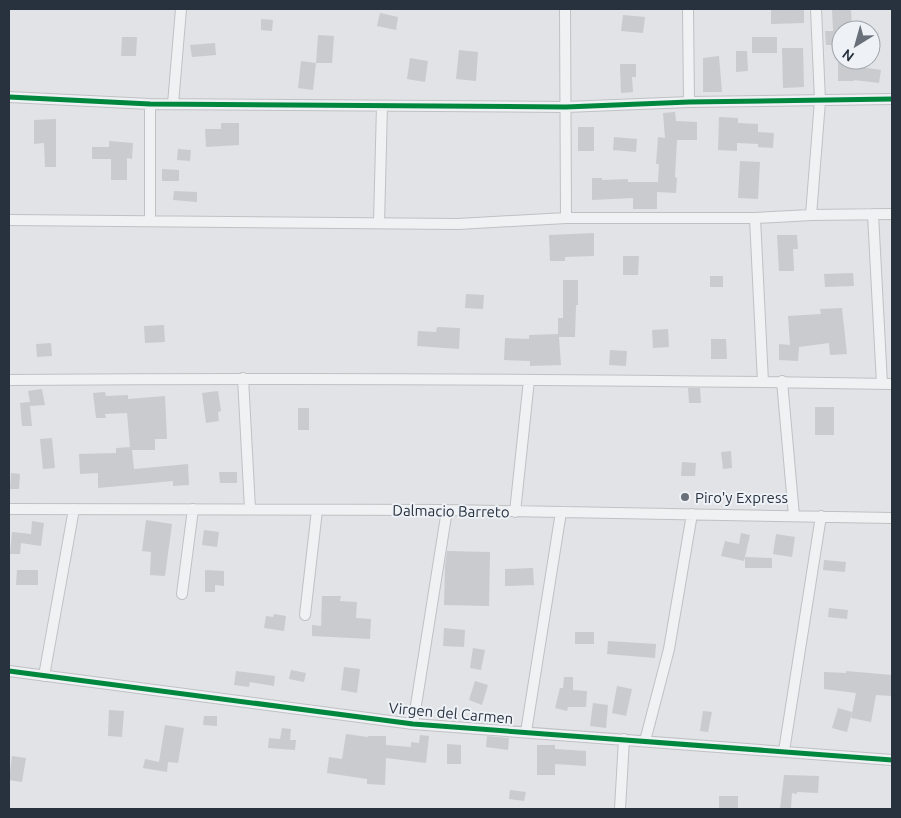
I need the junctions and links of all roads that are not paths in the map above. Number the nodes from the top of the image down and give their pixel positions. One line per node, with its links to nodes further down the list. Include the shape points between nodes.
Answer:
1 (181, 9): 10 (street)
2 (565, 9): 12 (street)
3 (688, 9): 8 (street)
4 (816, 9): 7 (street)
5 (9, 97): 9 (street)
6 (892, 99): 7 (street)
7 (820, 101): 8 (street); 15 (street)
8 (689, 102): 12 (street)
9 (150, 104): 10 (street); 19 (street)
10 (172, 104): 11 (street)
11 (382, 106): 12 (street); 20 (street)
12 (566, 107): 16 (street)
13 (873, 214): 14 (street); 15 (street); 26 (street)
14 (892, 214)
15 (811, 215): 17 (street)
16 (566, 218): 17 (street); 20 (street, via 458,224)
17 (755, 218): 25 (street)
18 (9, 220): 19 (street)
19 (150, 221): 20 (street)
20 (379, 223)
21 (243, 378): 22 (street); 23 (street); 30 (street)
22 (9, 380)
23 (529, 380): 25 (street); 33 (street)
24 (782, 381): 25 (street); 26 (street); 36 (street)
25 (763, 382)
26 (887, 384)
27 (9, 509): 28 (street, Dalmacio Barreto)
28 (74, 509): 29 (street, Dalmacio Barreto); 42 (street)
29 (193, 509): 30 (street, Dalmacio Barreto); 39 (street)
30 (250, 509): 31 (street, Dalmacio Barreto)
31 (317, 510): 32 (street, Dalmacio Barreto); 40 (street)
32 (446, 510): 33 (street, Dalmacio Barreto); 43 (street)
33 (515, 512): 34 (street, Dalmacio Barreto)
34 (561, 512): 35 (street, Dalmacio Barreto); 44 (street)
35 (692, 514): 36 (street, Dalmacio Barreto); 46 (street, via 670,649)
36 (794, 516): 37 (street, Dalmacio Barreto)
37 (820, 516): 38 (street, Dalmacio Barreto); 47 (street)
38 (892, 518)
39 (182, 594)
40 (306, 614)
41 (9, 670): 42 (street, Virgen del Carmen)
42 (44, 676): 43 (street, Virgen del Carmen)
43 (413, 724): 44 (street, Virgen del Carmen)
44 (526, 732): 45 (street, Virgen del Carmen)
45 (624, 739): 46 (street, Virgen del Carmen); 49 (street)
46 (645, 741): 47 (street, Virgen del Carmen)
47 (784, 751): 48 (street, Virgen del Carmen)
48 (892, 760)
49 (620, 809)

